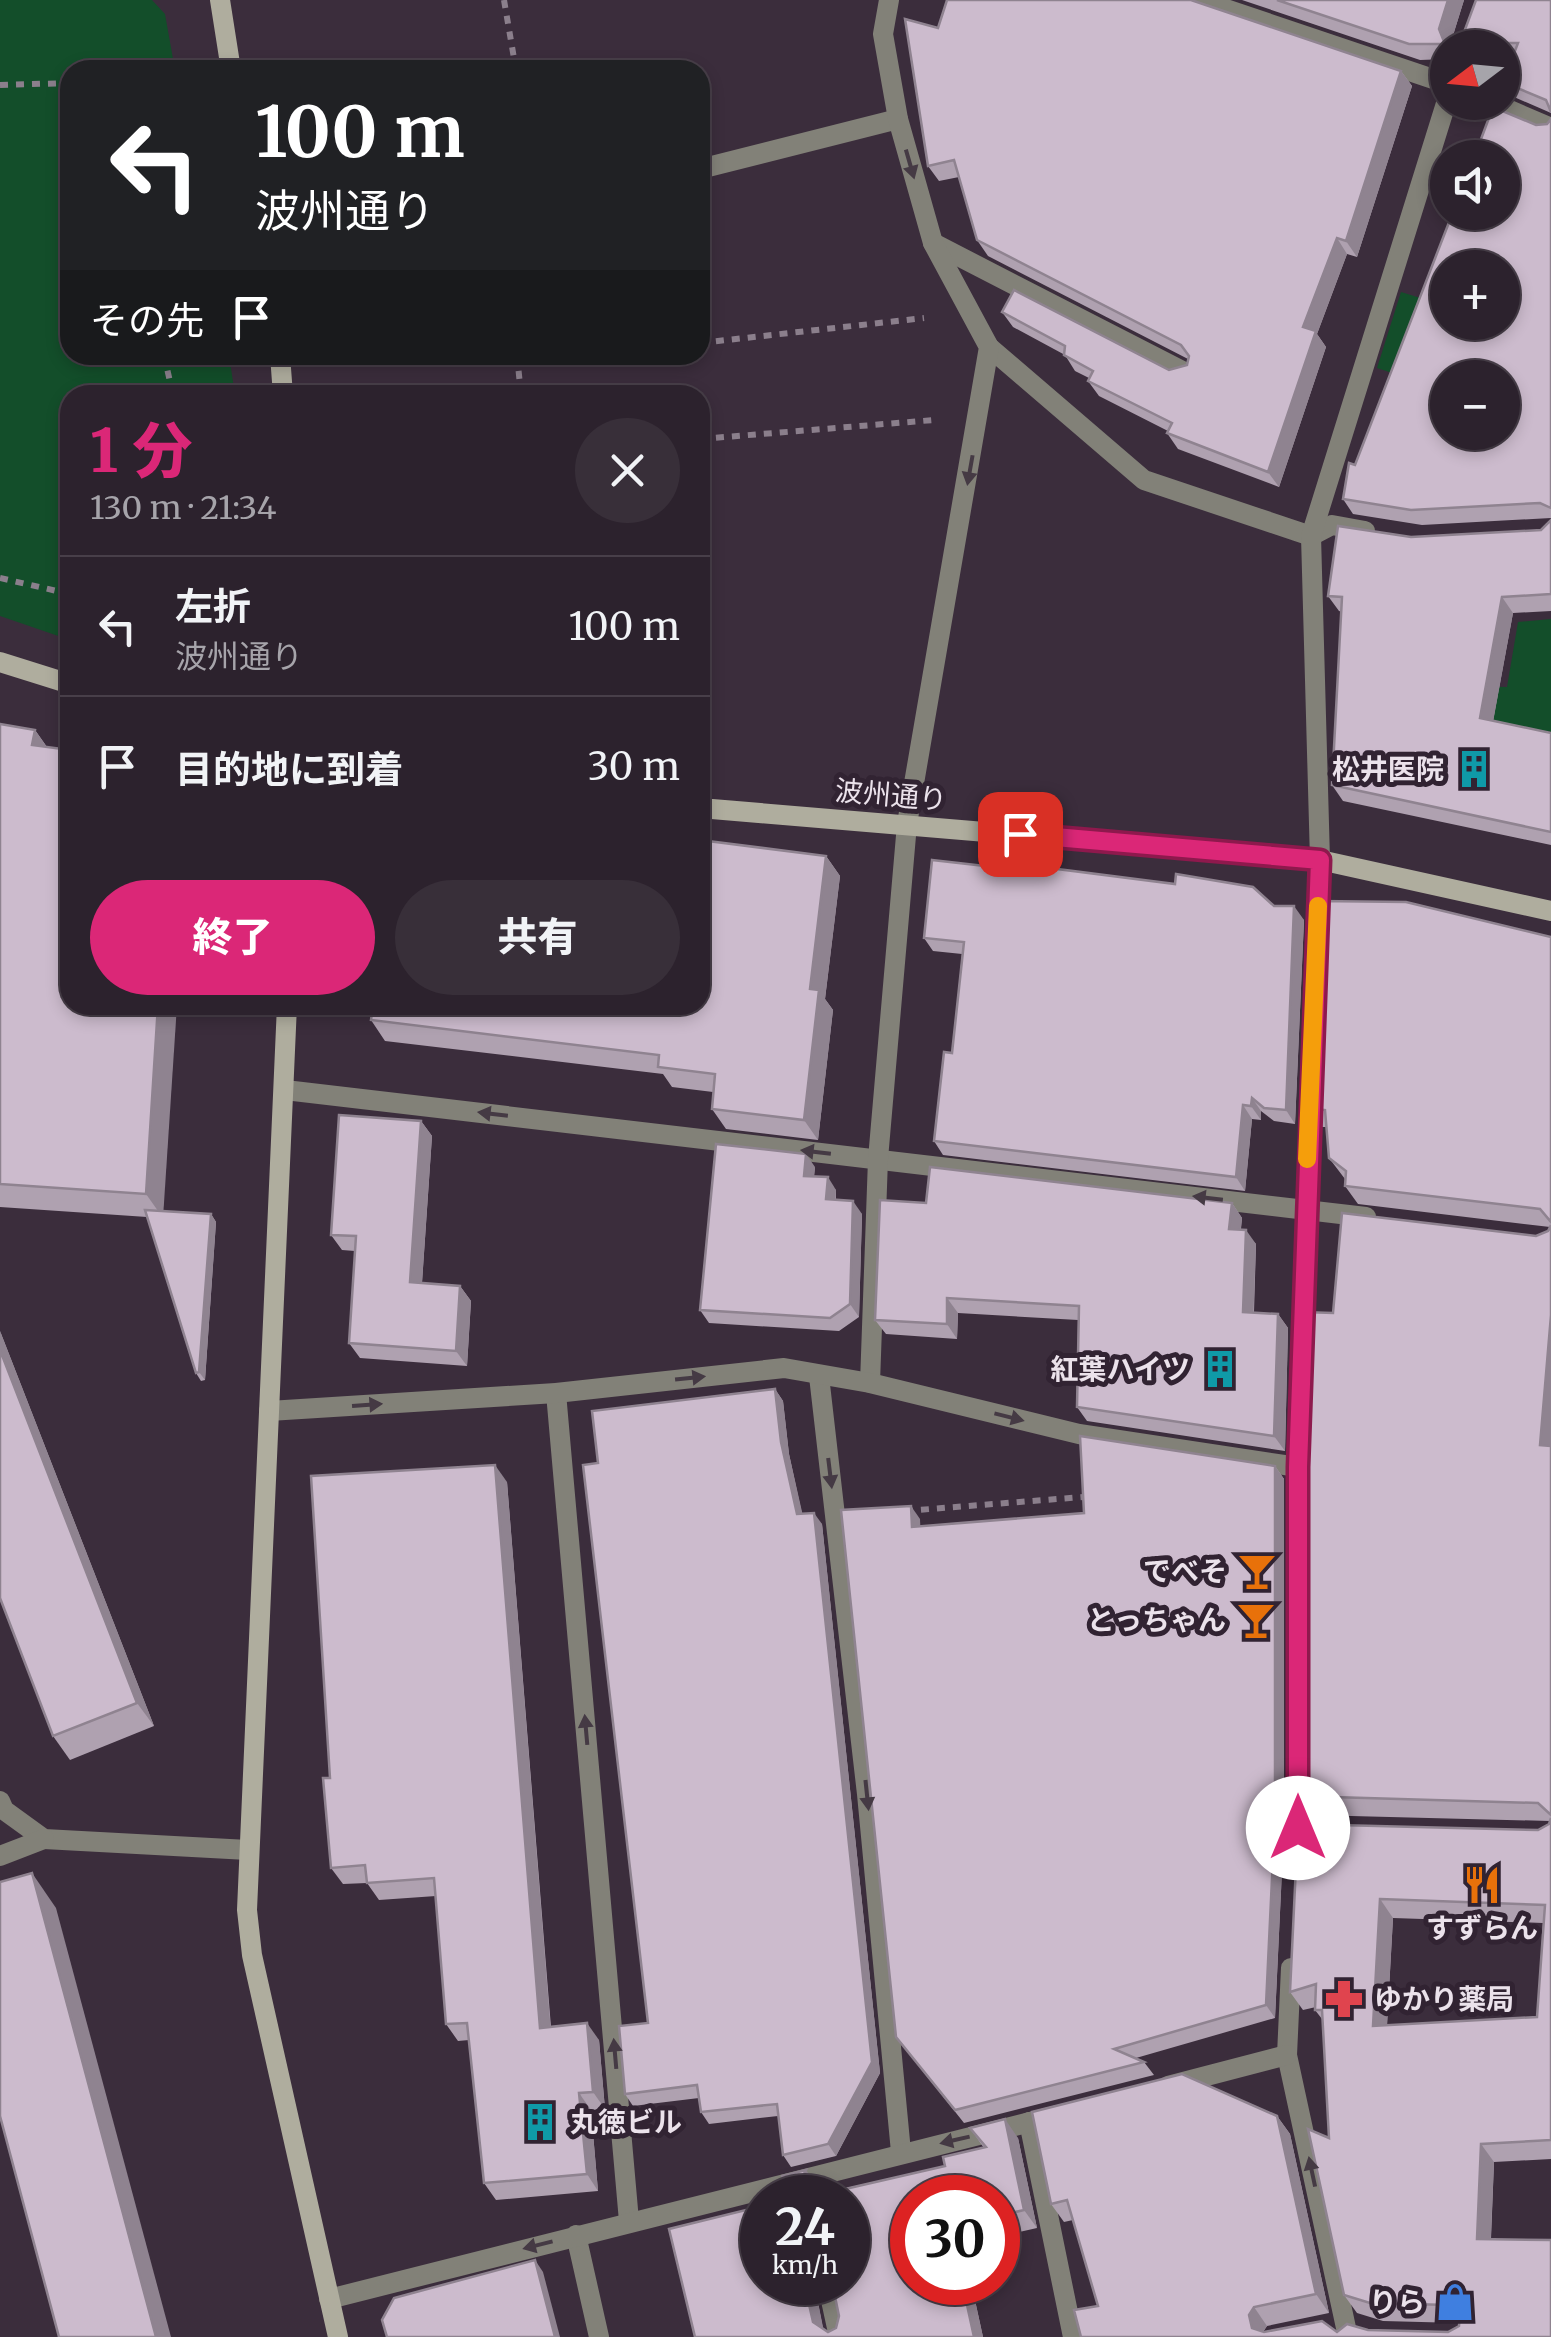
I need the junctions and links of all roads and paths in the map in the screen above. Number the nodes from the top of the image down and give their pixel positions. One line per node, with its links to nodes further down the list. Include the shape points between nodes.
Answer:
1 (220, 0): 5 (street)
2 (504, 0): 6 (path)
3 (889, 0): 11 (street, via 883,34)
4 (1199, 0): 7 (street)
5 (229, 60)
6 (514, 60)
7 (1430, 78)
8 (60, 83): 9 (path)
9 (0, 85)
10 (1520, 115): 13 (street)
11 (898, 119): 14 (street); 15 (street, one-way to 15)
12 (1441, 120): 23 (street)
13 (1551, 128)
14 (710, 166)
15 (933, 243): 16 (street); 19 (street)
16 (970, 312): 17 (path); 18 (street)
17 (710, 342)
18 (989, 347): 20 (street); 23 (street, via 1144,480)
19 (1186, 373)
20 (980, 417): 21 (path); 29 (street, one-way to 29)
21 (710, 438)
22 (1386, 534): 23 (street, via 1332,525)
23 (1311, 536): 30 (street)
24 (0, 578): 25 (path)
25 (60, 590)
26 (0, 662): 27 (street)
27 (60, 681)
28 (710, 809): 29 (street, 波州通り)
29 (907, 824): 30 (street, 波州通り); 36 (street)
30 (1320, 860): 31 (street, 波州通り); 32 (street)
31 (1551, 911)
32 (1316, 957)
33 (287, 1015): 35 (street)
34 (1312, 1054): 37 (street)
35 (285, 1090): 36 (street, one-way to 35); 42 (street)
36 (878, 1159): 37 (street, one-way to 36); 40 (street)
37 (1305, 1209): 38 (street); 44 (street)
38 (1381, 1219)
39 (819, 1376): 40 (street); 41 (street, one-way to 39, via 784,1368); 47 (street, one-way to 47)
40 (870, 1384): 43 (street, one-way to 43)
41 (556, 1393): 42 (street, one-way to 41); 61 (street, one-way to 41)
42 (269, 1411): 50 (street)
43 (1079, 1434): 44 (street); 45 (path)
44 (1298, 1467): 52 (street, via 1308,1828)
45 (1084, 1497): 46 (path); 47 (path)
46 (1086, 1516)
47 (836, 1517): 58 (street, one-way to 58)
48 (0, 1801): 49 (street)
49 (44, 1839): 50 (street); 51 (street)
50 (248, 1850): 63 (street, via 252,1955)
51 (0, 1856)
52 (1296, 1866)
53 (1293, 1942): 54 (street)
54 (1287, 2055): 55 (street); 65 (street, one-way to 54)
55 (1140, 2094)
56 (1084, 2108): 57 (street)
57 (1029, 2122): 58 (street, one-way to 58); 69 (street)
58 (901, 2152): 59 (street)
59 (841, 2175)
60 (740, 2200): 61 (street)
61 (629, 2221): 62 (street)
62 (576, 2235): 63 (street, one-way to 63); 67 (street)
63 (329, 2298): 66 (street)
64 (832, 2305): 68 (street)
65 (1346, 2329)
66 (338, 2337)
67 (600, 2337)
68 (839, 2337)
69 (1072, 2337)

